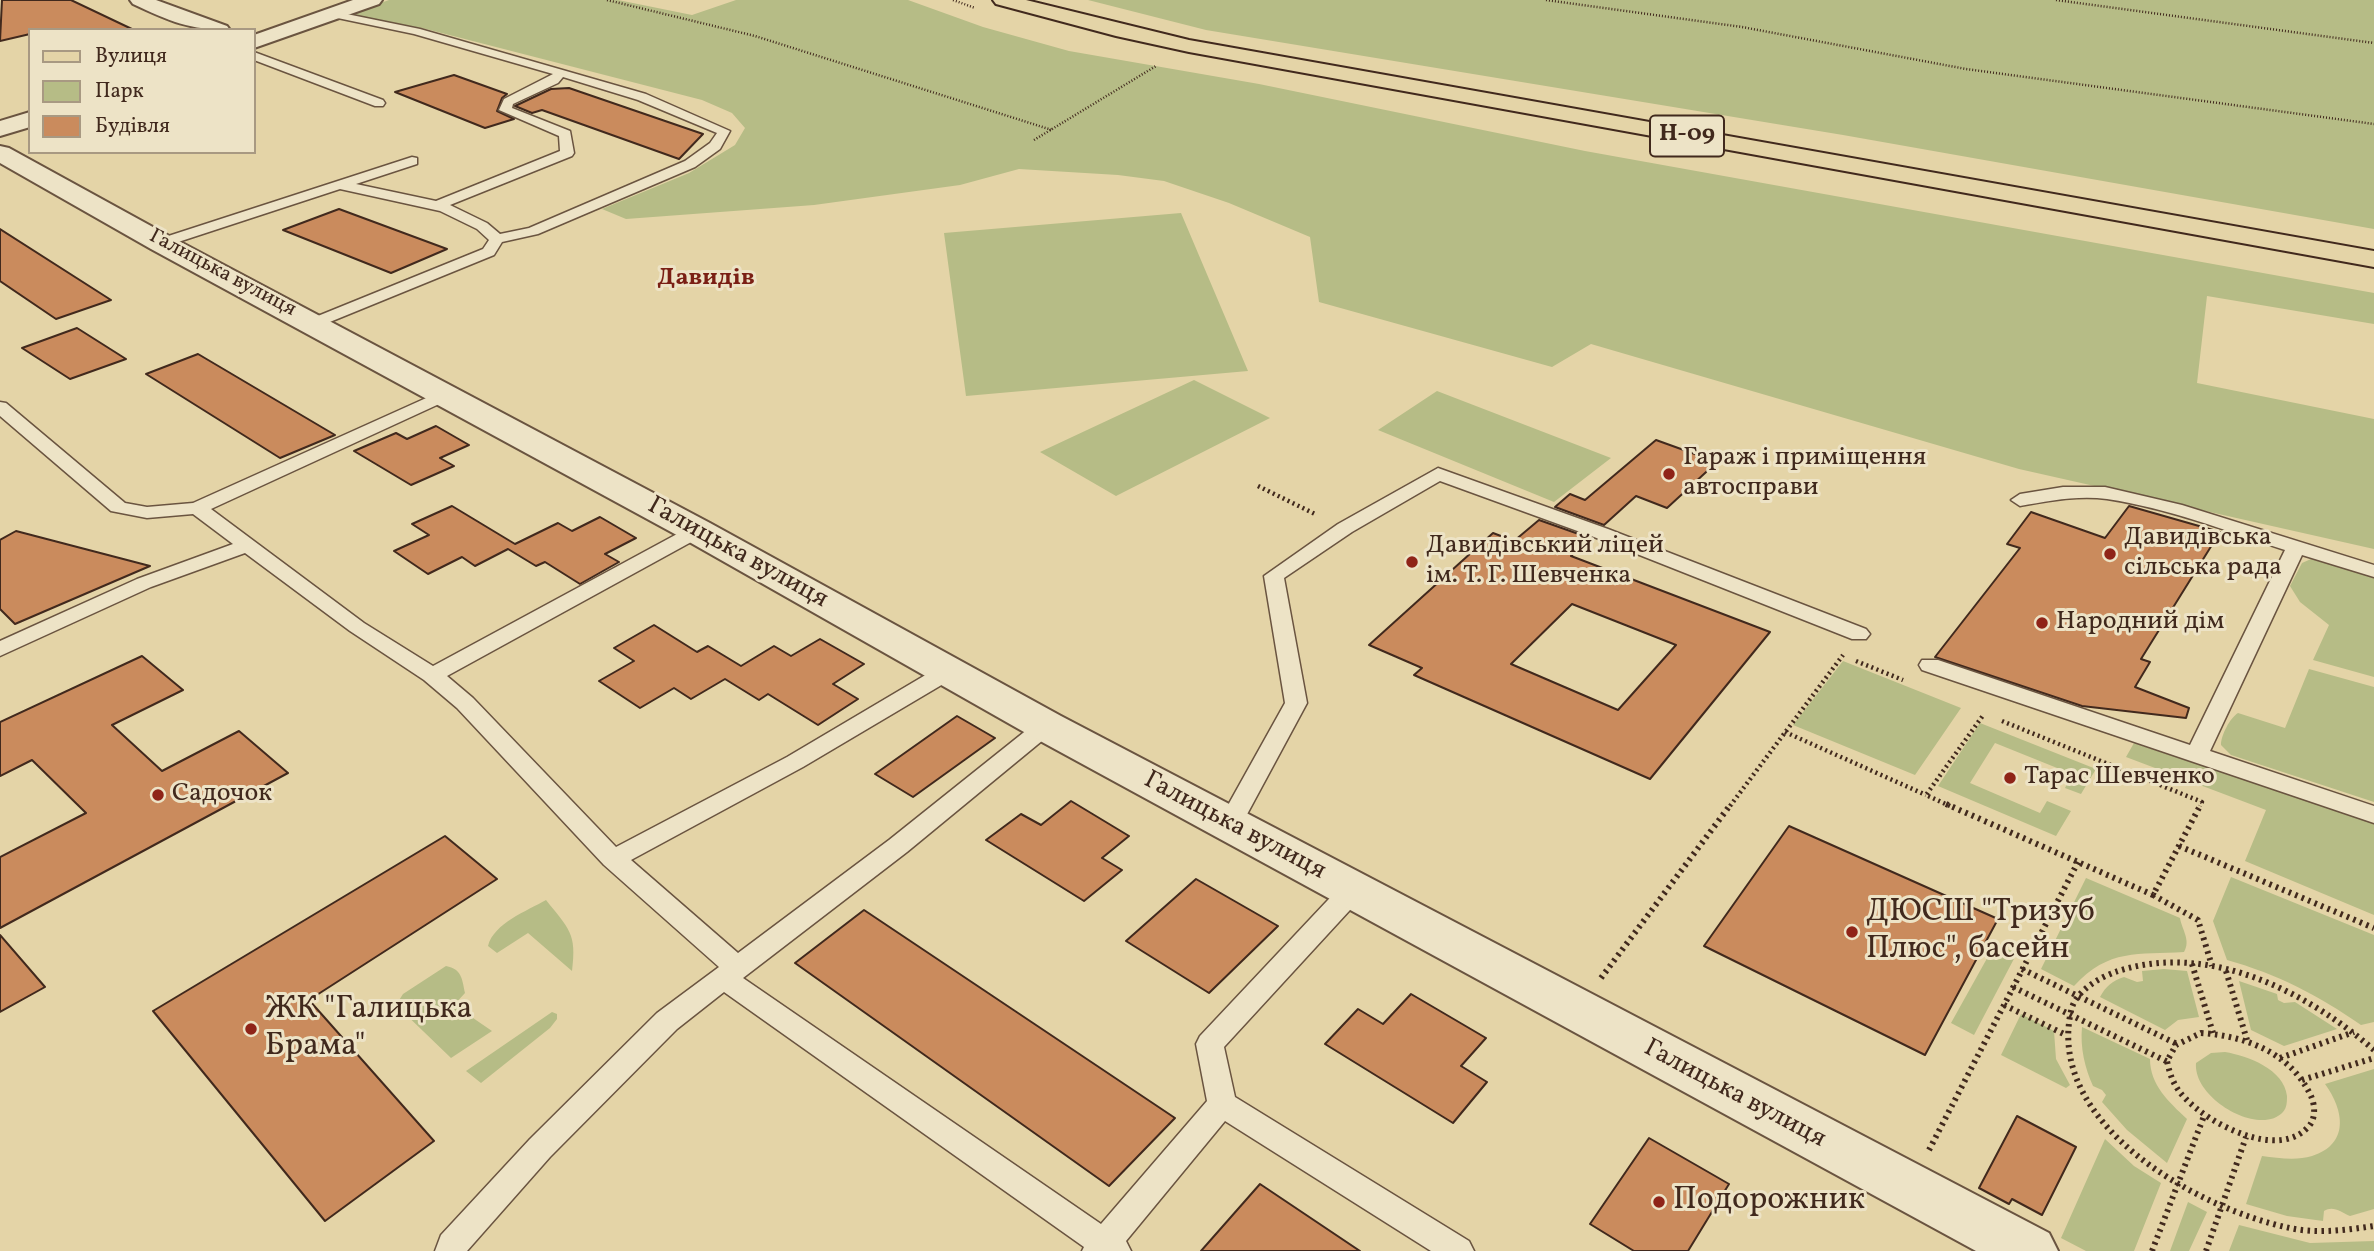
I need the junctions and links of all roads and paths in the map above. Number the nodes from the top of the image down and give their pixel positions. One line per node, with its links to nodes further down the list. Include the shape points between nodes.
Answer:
1 (141, 0): 8 (street)
2 (372, 0): 7 (street)
3 (607, 0): 18 (path, via 755,36)
4 (1003, 0): 26 (main road, Н-09, via 1189,46)
5 (1546, 0): 16 (path, via 1742,27 1966,69)
6 (2056, 0): 9 (path)
7 (332, 14): 10 (street); 13 (lane, via 416,30)
8 (214, 28)
9 (2374, 43)
10 (256, 44)
11 (256, 46): 14 (lane)
12 (1157, 65): 18 (path)
13 (561, 73): 23 (lane, via 508,102 505,110 565,134 567,153); 24 (lane, via 642,97 724,131 715,146 690,164 533,231)
14 (379, 103)
15 (28, 120): 17 (street)
16 (2374, 124)
17 (0, 130)
18 (1052, 130): 19 (path)
19 (1034, 140)
20 (0, 153): 25 (street, Галицька вулиця)
21 (412, 161): 22 (lane)
22 (341, 185): 23 (lane); 25 (lane)
23 (437, 205): 24 (lane, via 488,229)
24 (497, 239): 27 (lane, via 489,252)
25 (162, 243): 27 (street, Галицька вулиця)
26 (2374, 258)
27 (314, 323): 28 (street, Галицька вулиця)
28 (443, 395): 32 (lane); 34 (street, Галицька вулиця)
29 (0, 407): 32 (lane, via 118,507 153,514)
30 (1258, 486): 33 (path)
31 (2020, 500): 36 (lane, via 2063,492 2105,493 2182,511)
32 (197, 508): 35 (lane)
33 (1345, 528): 38 (lane, via 1438,474); 48 (lane, via 1274,576 1296,703)
34 (697, 531): 41 (street, Галицька вулиця); 42 (lane)
35 (247, 546): 39 (lane, via 144,583); 42 (lane, via 357,627)
36 (2296, 547): 37 (lane); 45 (lane)
37 (2374, 571)
38 (1859, 634): 44 (path)
39 (0, 649)
40 (1930, 665): 45 (lane)
41 (947, 671): 43 (street, Галицька вулиця); 50 (lane, via 795,762)
42 (432, 675): 50 (lane, via 466,703)
43 (1046, 726): 48 (street, Галицька вулиця); 59 (lane)
44 (1785, 732): 46 (path); 60 (path)
45 (2197, 754): 47 (lane)
46 (1926, 796): 49 (path, via 1984,714 2202,803); 51 (path)
47 (2374, 815)
48 (1229, 825): 52 (street, Галицька вулиця)
49 (2179, 846): 53 (path); 54 (path)
50 (613, 859): 59 (lane)
51 (2078, 862): 53 (path); 57 (path)
52 (1352, 891): 76 (lane, via 1210,1044); 86 (street, Галицька вулиця)
53 (2153, 895): 56 (path, via 2198,920)
54 (2374, 928)
55 (2192, 964): 56 (path); 62 (path, via 2164,961 2123,968 2091,983); 66 (path)
56 (2212, 966): 58 (path)
57 (2022, 970): 61 (path); 62 (path)
58 (2226, 970): 65 (path, via 2313,1004); 68 (path)
59 (731, 973): 83 (lane); 84 (lane, via 667,1021 555,1132 452,1245)
60 (1596, 984)
61 (2013, 987): 63 (path); 64 (path)
62 (2080, 997): 64 (path); 70 (path)
63 (2004, 1005): 67 (path); 79 (path)
64 (2070, 1014): 67 (path); 74 (path)
65 (2354, 1031): 69 (path); 72 (path)
66 (2213, 1034): 68 (path); 70 (path, via 2193,1035)
67 (2066, 1035): 80 (path, via 2070,1066 2086,1099 2113,1133 2148,1165)
68 (2247, 1040): 72 (path)
69 (2371, 1042): 71 (path)
70 (2177, 1044): 74 (path)
71 (2374, 1049)
72 (2279, 1058): 75 (path)
73 (2374, 1058): 75 (path)
74 (2168, 1062): 77 (path, via 2170,1078 2181,1096)
75 (2302, 1080): 78 (path, via 2314,1101 2315,1118 2307,1131 2281,1140)
76 (1222, 1104): 83 (lane); 85 (lane)
77 (2204, 1116): 78 (path); 80 (path)
78 (2246, 1137): 81 (path)
79 (1924, 1159)
80 (2178, 1184): 81 (path); 87 (path)
81 (2222, 1206): 82 (path, via 2289,1228 2336,1232); 88 (path)
82 (2374, 1226)
83 (1106, 1249)
84 (452, 1251)
85 (1458, 1251)
86 (2029, 1251)
87 (2152, 1251)
88 (2206, 1251)

